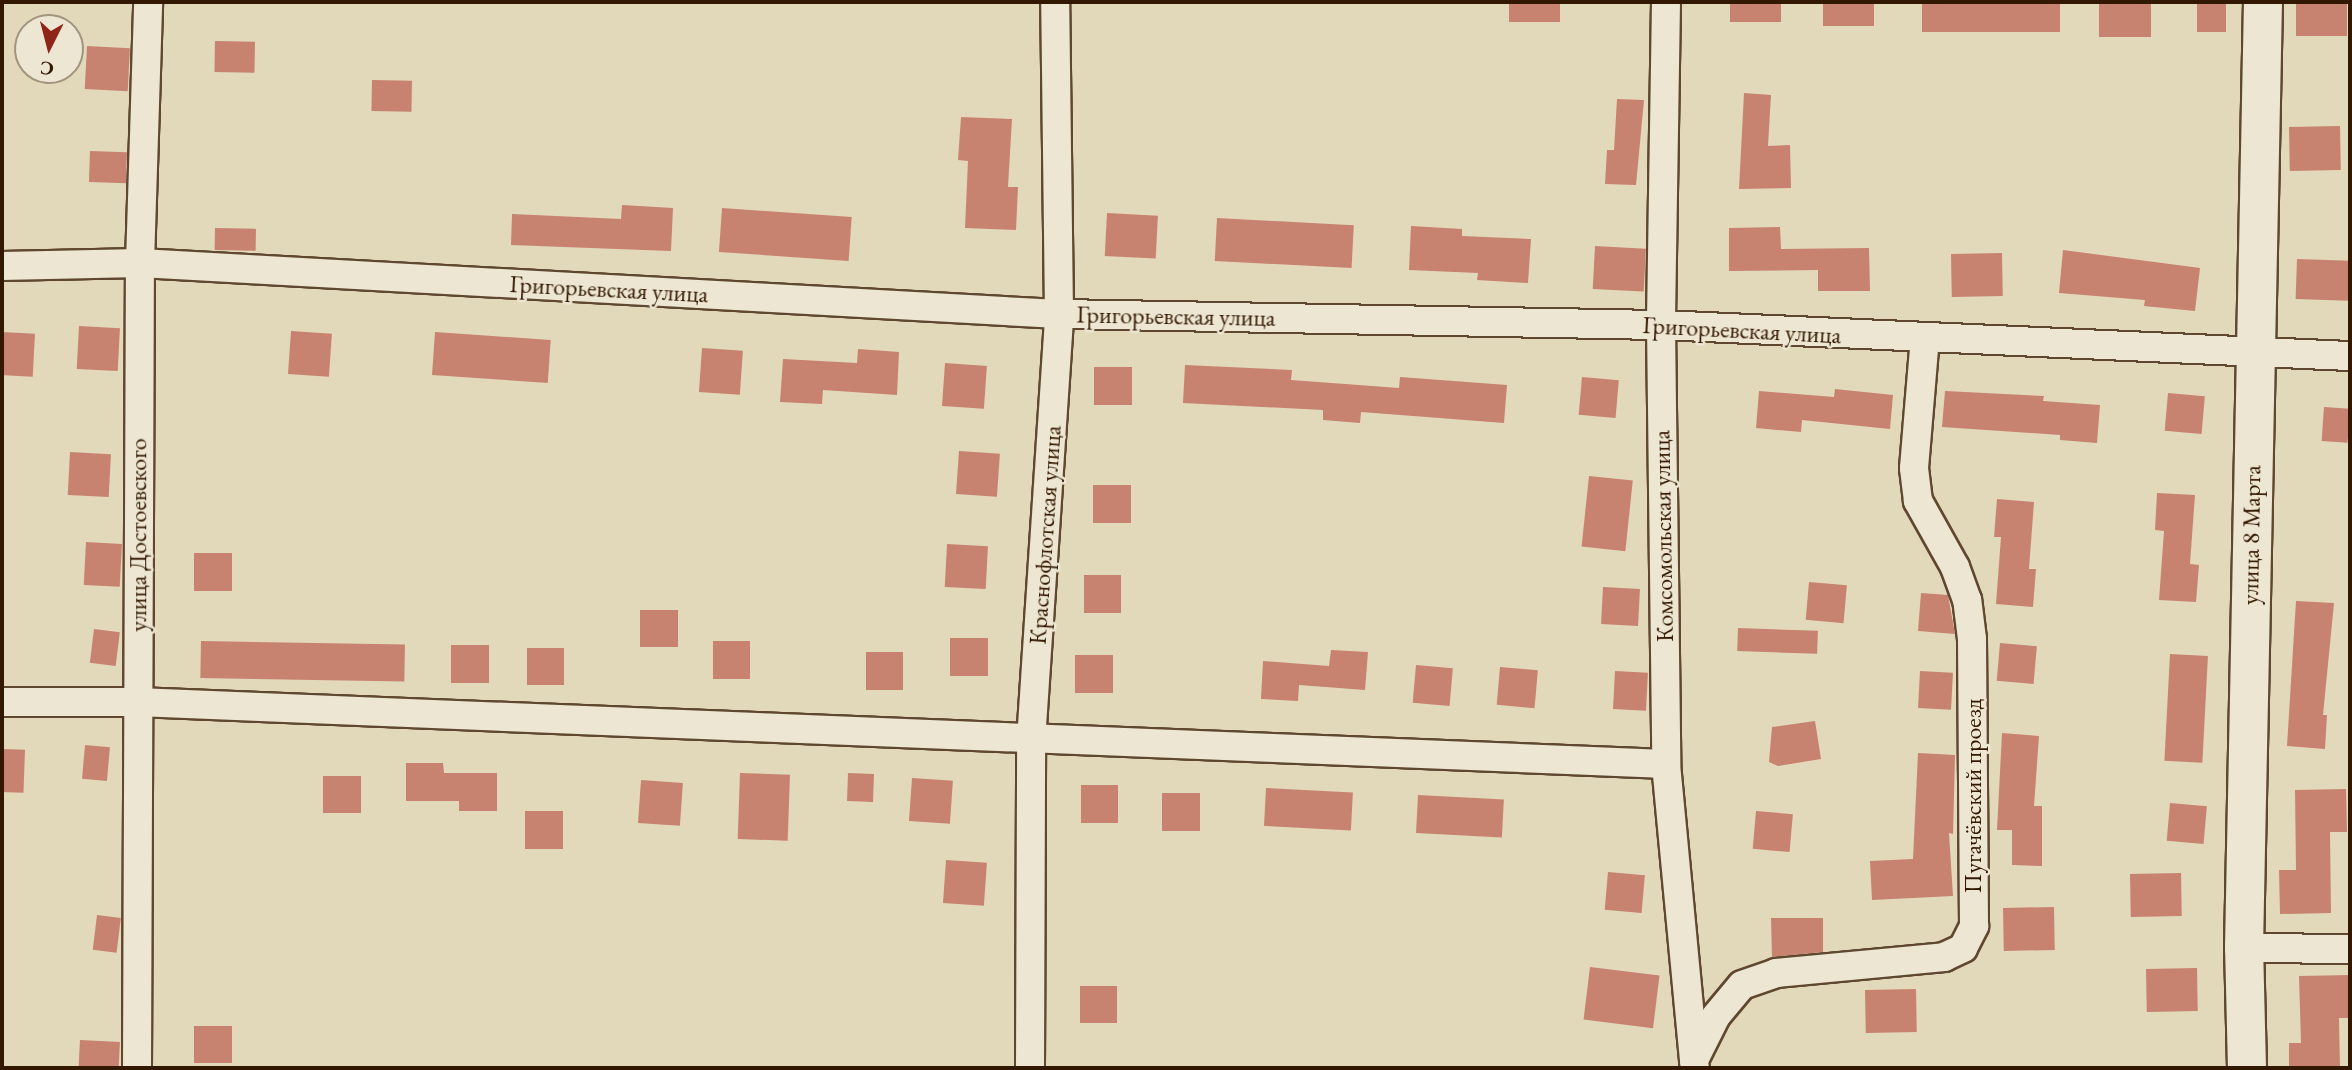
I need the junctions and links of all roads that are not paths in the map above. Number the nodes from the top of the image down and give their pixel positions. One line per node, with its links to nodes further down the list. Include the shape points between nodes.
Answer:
1 (148, 2): 5 (street, улица Достоевского)
2 (1055, 2): 7 (street, Краснофлотская улица)
3 (1666, 2): 8 (street, Комсомольская улица)
4 (2263, 2): 10 (main road, улица 8 Марта)
5 (140, 263): 6 (street, Григорьевская улица); 7 (street, Григорьевская улица); 13 (street, улица Достоевского)
6 (2, 266)
7 (1059, 314): 8 (street, Григорьевская улица); 14 (street, Краснофлотская улица)
8 (1661, 326): 9 (street, Григорьевская улица); 15 (street, Комсомольская улица)
9 (1925, 338): 10 (street, Григорьевская улица); 18 (street, Пугачёвский проезд, via 1914,468 1918,501 1955,567 1967,600 1972,639 1974,926 1964,948 1944,957 1776,973 1742,985 1716,1016)
10 (2255, 353): 11 (street, Григорьевская улица); 16 (main road, улица 8 Марта)
11 (2350, 356)
12 (2, 702): 13 (street)
13 (137, 702): 14 (street); 19 (street, улица Достоевского)
14 (1031, 741): 15 (street); 20 (street, Краснофлотская улица)
15 (1666, 764): 18 (street, Комсомольская улица)
16 (2244, 948): 17 (street); 21 (main road, улица 8 Марта)
17 (2350, 949)
18 (1695, 1064)
19 (137, 1068)
20 (1030, 1068)
21 (2247, 1068)

